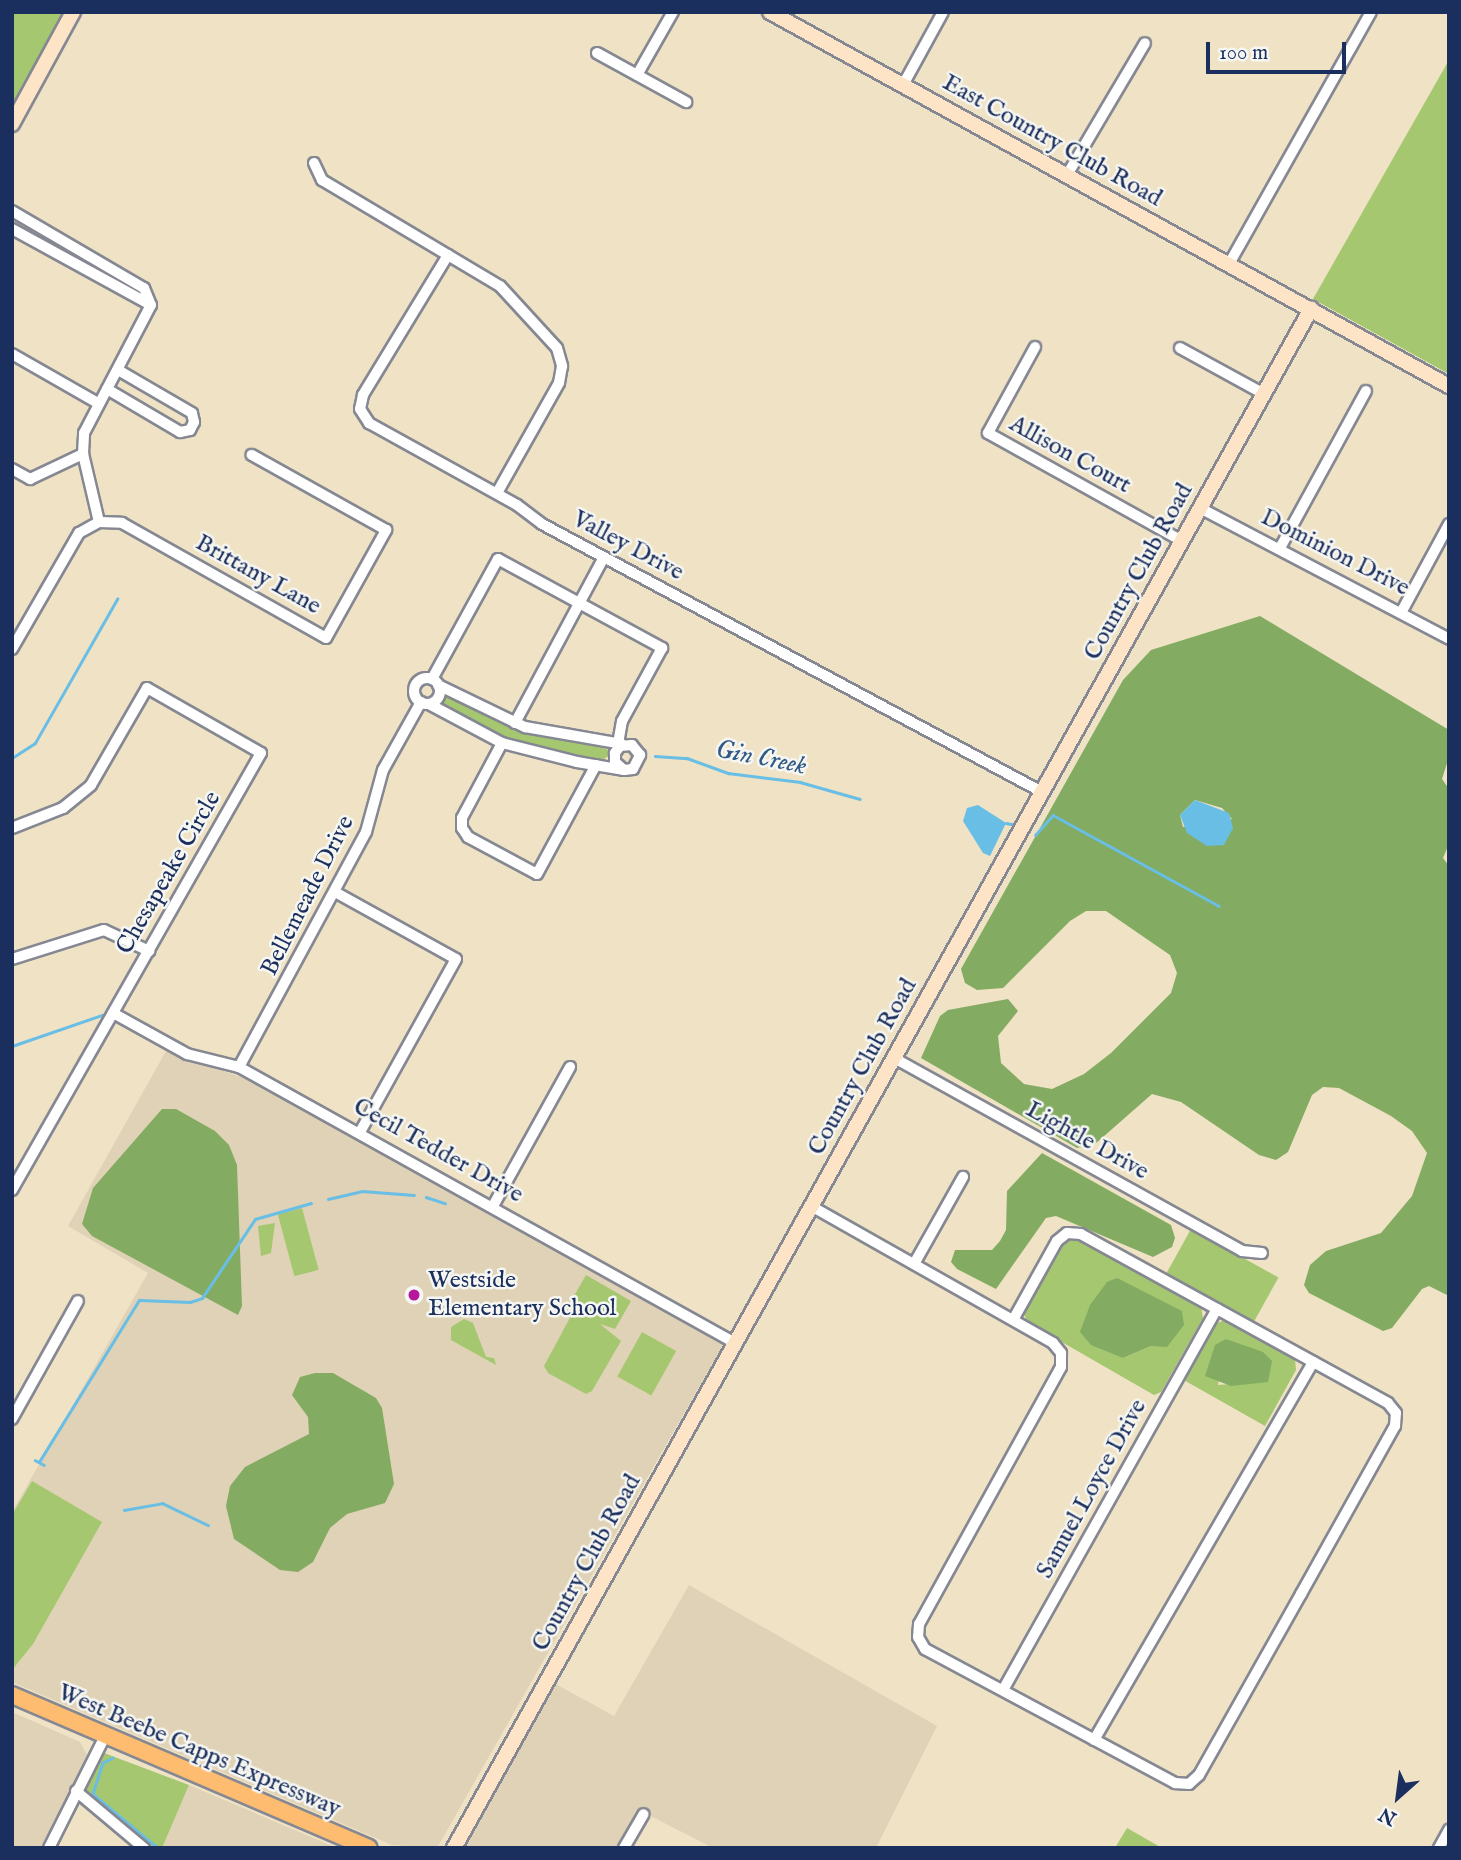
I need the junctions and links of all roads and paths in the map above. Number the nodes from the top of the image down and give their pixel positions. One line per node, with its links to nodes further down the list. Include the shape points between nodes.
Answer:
1 (73, 12): 11 (street)
2 (673, 12): 8 (street)
3 (770, 12): 9 (street, East Country Club Road)
4 (943, 12): 9 (street)
5 (1371, 12): 17 (street)
6 (1145, 43): 13 (street)
7 (597, 53): 8 (street)
8 (637, 75): 10 (street)
9 (903, 85): 13 (street, East Country Club Road)
10 (686, 102)
11 (12, 124)
12 (314, 163): 16 (street, via 322,180)
13 (1067, 175): 17 (street, East Country Club Road)
14 (12, 211): 18 (street, via 144,288)
15 (12, 229): 18 (street)
16 (448, 255): 32 (street, via 500,286 557,348 562,366 559,383); 32 (street, Valley Drive, via 369,385 360,408 369,423)
17 (1229, 264): 19 (street, East Country Club Road)
18 (151, 305): 23 (street)
19 (1311, 309): 24 (street, East Country Club Road); 27 (street, Country Club Road)
20 (1035, 347): 36 (street, Allison Court, via 988,433)
21 (1180, 348): 27 (street)
22 (12, 354): 28 (street)
23 (118, 370): 25 (street); 25 (street, via 192,413 190,430 180,432)
24 (1449, 386)
25 (107, 389): 28 (street)
26 (1366, 391): 37 (street)
27 (1264, 394): 33 (street, Country Club Road)
28 (98, 404): 29 (street, via 83,433)
29 (83, 454): 31 (street, via 30,479); 34 (street)
30 (252, 455): 34 (street, Brittany Lane, via 386,530 326,638 122,523)
31 (12, 469)
32 (496, 493): 38 (street, Valley Drive)
33 (1200, 508): 36 (street, Country Club Road); 37 (street, Dominion Drive)
34 (99, 522): 42 (street, via 79,533)
35 (1449, 524): 40 (street)
36 (1182, 541): 50 (street, Country Club Road)
37 (1280, 548): 40 (street, Dominion Drive)
38 (604, 557): 39 (street); 50 (street, Valley Drive)
39 (579, 603): 43 (street, via 498,559); 45 (street); 47 (street, via 662,649 622,721)
40 (1402, 611): 41 (street, Dominion Drive)
41 (1449, 639)
42 (12, 649)
43 (435, 682): 44 (street, via 439,697); 44 (street, via 417,683 415,696); 45 (street)
44 (425, 703): 46 (street); 52 (street, Bellemeade Drive, via 383,770 368,828)
45 (514, 723): 47 (street, via 559,736)
46 (502, 743): 48 (street); 48 (street, via 461,818 462,828 468,837 537,874)
47 (623, 744): 49 (street, via 614,757); 49 (street, via 636,748 640,759 633,769)
48 (596, 765): 49 (street)
49 (624, 770)
50 (1042, 792): 56 (street, Country Club Road)
51 (12, 828): 53 (street, Chesapeake Circle, via 63,808 91,785 147,688 261,753)
52 (335, 892): 57 (street, Bellemeade Drive); 59 (street, via 456,959)
53 (149, 951): 54 (street, via 104,930); 55 (street, Chesapeake Circle)
54 (12, 959)
55 (113, 1013): 57 (street, Cecil Tedder Drive, via 187,1054); 60 (street, Chesapeake Circle)
56 (894, 1058): 64 (street, Country Club Road); 65 (street, Lightle Drive, via 1242,1251)
57 (239, 1067): 59 (street, Cecil Tedder Drive)
58 (570, 1068): 63 (street)
59 (360, 1132): 63 (street, Cecil Tedder Drive)
60 (16, 1174): 62 (street, Chesapeake Circle)
61 (963, 1177): 66 (street)
62 (12, 1190)
63 (493, 1206): 70 (street, Cecil Tedder Drive)
64 (811, 1206): 66 (street); 70 (street, Country Club Road)
65 (1262, 1253)
66 (914, 1264): 69 (street)
67 (78, 1301): 72 (street)
68 (1217, 1309): 69 (street, via 1081,1234 1067,1233 1057,1241); 71 (street); 73 (street, Samuel Loyce Drive)
69 (1013, 1320): 73 (street, via 1053,1343 1061,1353 1060,1367 919,1624 918,1637 925,1649)
70 (736, 1343): 83 (street, Country Club Road)
71 (1313, 1362): 76 (street); 76 (street, via 1388,1403 1396,1413 1395,1426 1199,1775 1189,1784 1175,1783)
72 (12, 1419)
73 (1003, 1690): 76 (street)
74 (12, 1695): 75 (main road, West Beebe Capps Expressway)
75 (105, 1736): 77 (street); 82 (main road, West Beebe Capps Expressway)
76 (1094, 1740)
77 (76, 1791): 80 (street); 81 (street)
78 (644, 1814): 84 (street)
79 (1449, 1829): 85 (street)
80 (49, 1848)
81 (144, 1848)
82 (369, 1848)
83 (454, 1848)
84 (624, 1848)
85 (1439, 1848)

